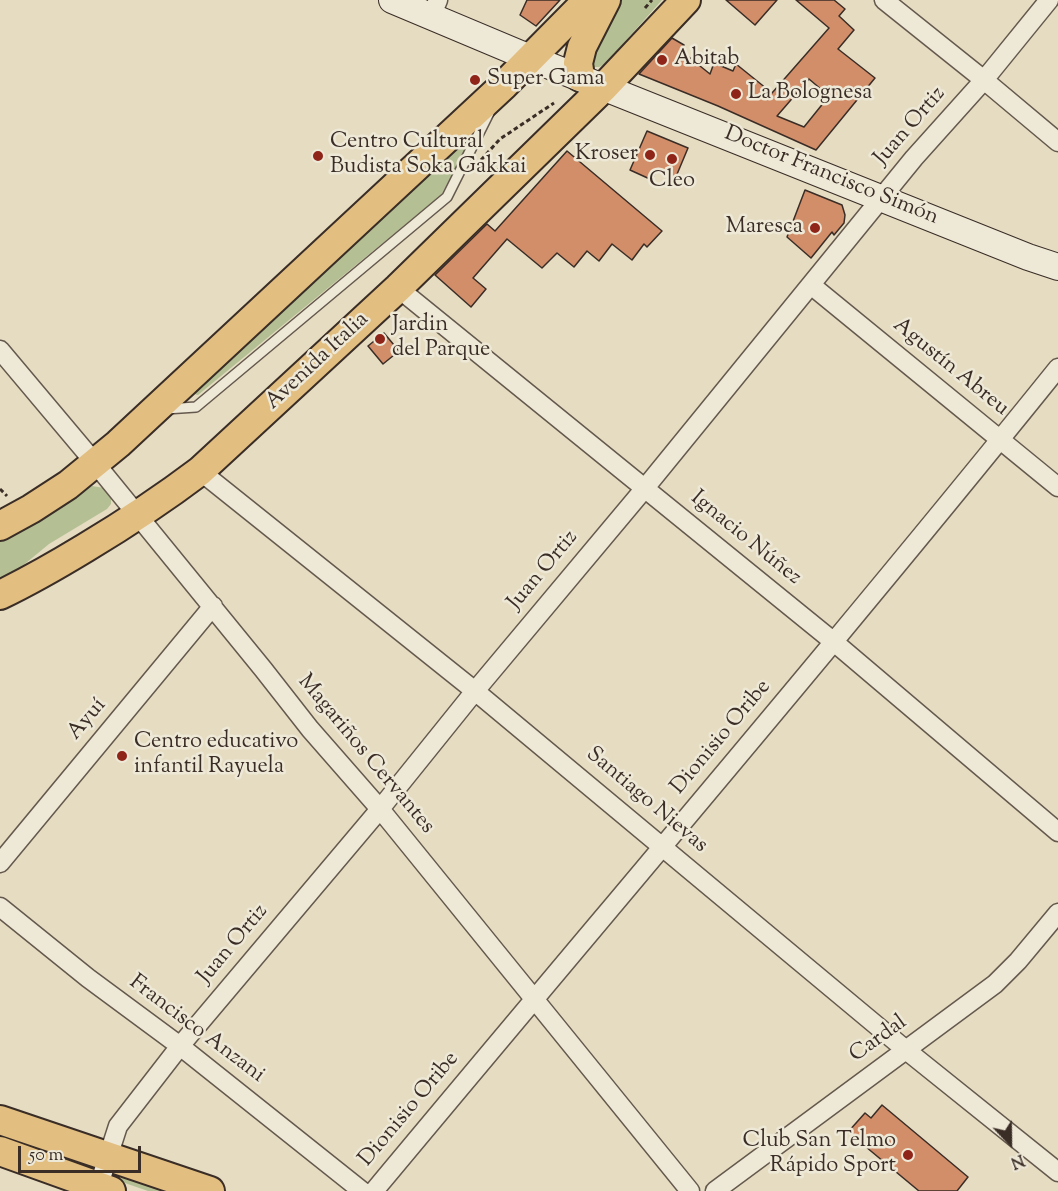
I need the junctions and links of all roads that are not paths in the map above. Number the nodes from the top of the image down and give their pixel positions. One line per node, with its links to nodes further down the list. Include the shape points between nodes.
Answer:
1 (392, 0): 7 (street, Doctor Francisco Simón)
2 (588, 0): 8 (main road, Avenida Italia)
3 (606, 0): 10 (main road, via 578,63)
4 (686, 0): 10 (main road, Avenida Italia)
5 (884, 0): 9 (street)
6 (1049, 0): 9 (street, Juan Ortiz)
7 (434, 8): 8 (street, Doctor Francisco Simón)
8 (530, 58): 10 (street, Doctor Francisco Simón); 11 (main road, Avenida Italia)
9 (984, 80): 12 (street); 13 (street, Juan Ortiz)
10 (592, 82): 13 (street, Doctor Francisco Simón); 16 (main road, Avenida Italia)
11 (504, 84): 19 (main road, Avenida Italia); 19 (lane, Avenida Italia, via 447,197 196,407)
12 (1058, 142)
13 (883, 198): 14 (street, Doctor Francisco Simón); 15 (street, Juan Ortiz)
14 (1058, 267)
15 (811, 285): 20 (street, Agustín Abreu); 24 (street, Juan Ortiz)
16 (398, 288): 22 (main road, Avenida Italia); 24 (street, Ignacio Núñez)
17 (0, 350): 21 (street, Magariños Cervantes)
18 (1058, 368): 20 (street, Dionisio Oribe)
19 (154, 410): 21 (main road, Avenida Italia)
20 (1000, 440): 23 (street, Agustín Abreu); 29 (street, Dionisio Oribe)
21 (95, 462): 25 (street, Magariños Cervantes); 26 (main road, Avenida Italia, via 68,485)
22 (200, 471): 25 (main road, Avenida Italia, via 170,495); 30 (street, Santiago Nievas)
23 (1058, 487)
24 (645, 488): 29 (street, Ignacio Núñez); 30 (street, Juan Ortiz)
25 (132, 508): 27 (main road, Avenida Italia, via 32,580); 28 (street, Magariños Cervantes)
26 (0, 526)
27 (0, 595)
28 (213, 606): 31 (street, Magariños Cervantes, via 310,729); 34 (street, Ayuí)
29 (834, 642): 32 (street, Ignacio Núñez); 33 (street, Dionisio Oribe)
30 (475, 691): 31 (street, Juan Ortiz); 33 (street, Santiago Nievas)
31 (380, 809): 37 (street, Magariños Cervantes); 38 (street, Juan Ortiz)
32 (1058, 832)
33 (663, 846): 37 (street, Dionisio Oribe); 39 (street, Santiago Nievas)
34 (0, 863)
35 (0, 907): 38 (street, Francisco Anzani)
36 (1058, 913): 39 (street, Cardal, via 994,984)
37 (534, 999): 47 (street, Dionisio Oribe); 48 (street, Magariños Cervantes)
38 (180, 1046): 42 (street, Juan Ortiz, via 118,1126); 46 (street, Francisco Anzani)
39 (906, 1050): 43 (street, Santiago Nievas); 49 (street, Cardal)
40 (0, 1120): 42 (main road)
41 (0, 1151): 44 (main road)
42 (108, 1158): 44 (street, Juan Ortiz); 45 (main road)
43 (1058, 1172)
44 (102, 1189)
45 (210, 1191)
46 (362, 1191)
47 (374, 1191)
48 (690, 1191)
49 (715, 1191)

